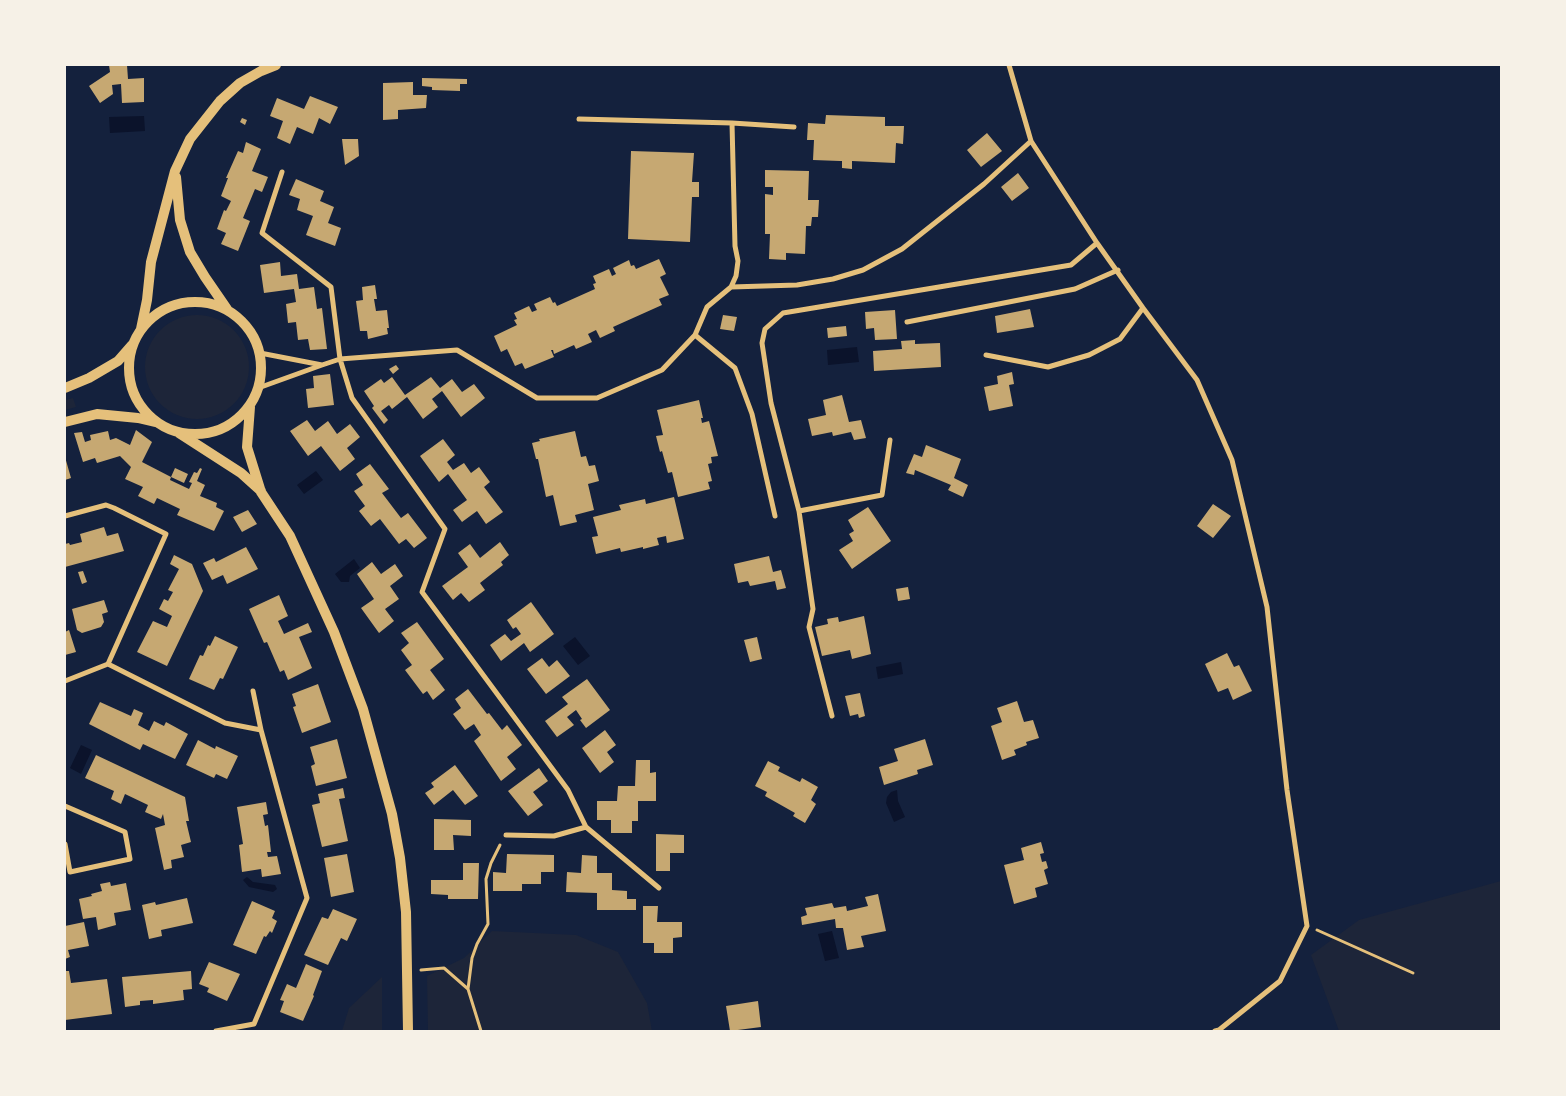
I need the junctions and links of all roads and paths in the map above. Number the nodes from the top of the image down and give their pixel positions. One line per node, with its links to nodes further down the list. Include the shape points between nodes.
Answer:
1 (276, 65): 7 (main road, via 240,83 220,100 190,139)
2 (1009, 65): 6 (street)
3 (579, 119): 4 (street)
4 (732, 123): 5 (street); 11 (street, via 738,262)
5 (794, 127)
6 (1031, 141): 9 (street); 11 (street, via 984,184 902,249 863,270 797,285)
7 (175, 171): 13 (main road, via 180,220 190,252); 15 (main road, via 151,262)
8 (282, 172): 20 (street, via 262,233 331,287)
9 (1097, 243): 10 (street); 30 (street, via 1072,265 783,313 765,330 762,344 771,403)
10 (1118, 270): 12 (street); 14 (street, via 1075,289)
11 (731, 287): 16 (street, via 707,307)
12 (1143, 308): 19 (street, via 1120,339 1089,355 1048,367); 43 (street, via 1197,380 1232,460 1267,607 1287,790)
13 (227, 309): 15 (main road, via 197,301 163,309); 18 (main road, via 247,325)
14 (907, 322)
15 (141, 329): 17 (main road)
16 (695, 335): 20 (street, via 662,370 597,398 537,398 457,350); 32 (street, via 735,368 752,414)
17 (133, 344): 23 (main road, via 118,361); 26 (main road, via 129,374 138,404)
18 (260, 353): 21 (street); 22 (main road)
19 (986, 355)
20 (340, 359): 21 (street); 39 (street, via 352,398 445,529 422,592 568,790)
21 (322, 365): 22 (street)
22 (261, 387): 24 (main road)
23 (65, 388)
24 (250, 407): 27 (main road, via 231,424 201,435); 29 (main road, via 247,447)
25 (65, 422): 26 (main road, via 97,414)
26 (156, 422): 27 (main road)
27 (178, 433): 29 (main road, via 240,473)
28 (890, 440): 30 (street, via 882,495)
29 (261, 492): 44 (main road, via 290,536 334,632 363,710 392,814 400,858 406,912)
30 (799, 511): 36 (street, via 813,609 809,628)
31 (65, 516): 33 (street, via 106,505 166,534)
32 (775, 516)
33 (108, 664): 34 (street); 37 (street, via 226,723)
34 (65, 681)
35 (253, 692): 37 (street)
36 (832, 716)
37 (261, 730): 47 (street, via 307,898 254,1024)
38 (65, 806): 41 (street, via 125,832 130,859 70,872)
39 (586, 826): 40 (street, via 554,836); 42 (street)
40 (506, 835): 46 (path, via 486,879 488,924 472,958)
41 (65, 844)
42 (659, 888)
43 (1308, 926): 45 (path); 50 (street, via 1280,981)
44 (407, 971): 46 (path, via 444,968); 48 (main road)
45 (1413, 974)
46 (468, 990): 49 (path)
47 (216, 1031)
48 (408, 1031)
49 (481, 1031)
50 (1215, 1031)

